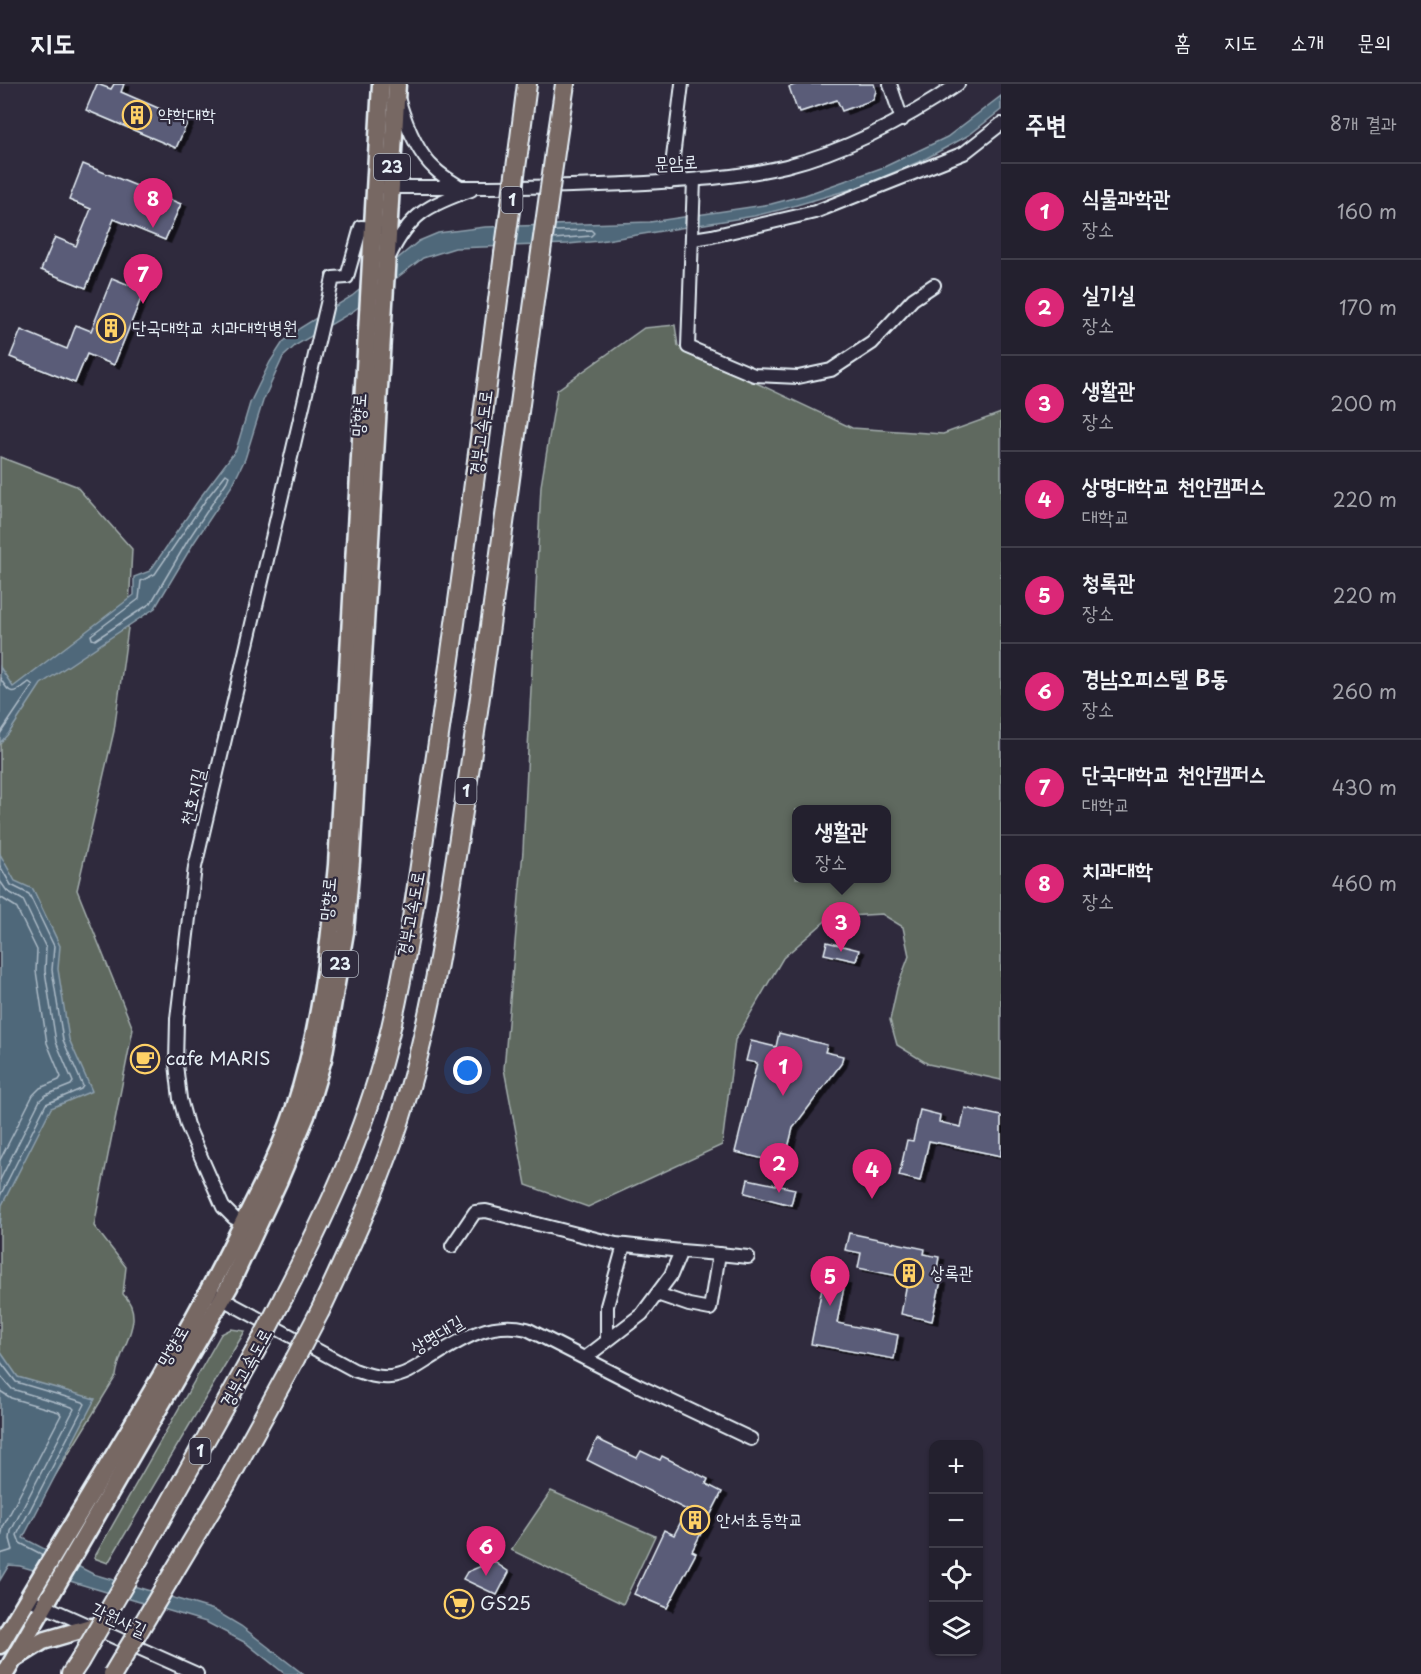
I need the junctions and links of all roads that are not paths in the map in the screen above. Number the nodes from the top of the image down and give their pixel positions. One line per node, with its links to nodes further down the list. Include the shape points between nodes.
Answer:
1 (381, 84): 14 (main road, 망향로 / 23)
2 (527, 84): 35 (highway, 경부고속도로 / 1, bridge, via 440,731 410,928 386,1048 358,1136 326,1214 262,1339)
3 (565, 84): 36 (highway, 경부고속도로 / 1, bridge, via 475,734 423,1037 391,1146 362,1222 320,1311 227,1483)
4 (682, 84): 11 (street)
5 (890, 84): 8 (street)
6 (958, 84): 8 (street, 문암로)
7 (397, 90): 12 (street, via 406,123 419,147 434,168); 14 (main road, 망향로 / 23)
8 (902, 120): 10 (street, 문암로, via 787,166)
9 (1001, 124): 16 (street, via 964,153 815,212 712,236)
10 (694, 180): 11 (street, 문암로); 16 (street)
11 (670, 182): 13 (street, 문암로)
12 (459, 186): 13 (street, 문암로); 14 (street, 문암로)
13 (480, 186): 17 (street, via 417,215)
14 (383, 187): 15 (main road, 망향로 / 23)
15 (381, 228): 17 (main road, 망향로 / 23); 19 (street, 천호지길, via 361,227 347,277 333,278 195,867 177,1019 180,1099 187,1125 223,1207)
16 (693, 234): 18 (street, via 688,347 754,375 798,377 831,370 872,343 913,299)
17 (385, 254): 19 (main road, 망향로 / 23, via 368,318 337,865 326,975 294,1110); 19 (main road, 망향로 / 23, via 364,670 345,932 323,1059 306,1116)
18 (934, 285)
19 (249, 1226): 26 (main road, 망향로 / 23)
20 (624, 1245): 21 (street, via 486,1211 475,1212); 22 (street); 27 (street, via 606,1306)
21 (452, 1246)
22 (681, 1251): 23 (street); 25 (street)
23 (719, 1254): 24 (street); 25 (street, via 710,1309)
24 (748, 1257)
25 (657, 1294): 27 (street, via 642,1314)
26 (216, 1295): 28 (street, 상명대길, via 374,1377 392,1377 413,1370 474,1332 493,1327 527,1329); 30 (main road, 망향로 / 23); 31 (main road, 망향로 / 23)
27 (607, 1340): 28 (street)
28 (585, 1358): 29 (street, 상명대길)
29 (751, 1439)
30 (30, 1593): 31 (street, 각원사길); 33 (main road, 망향로 / 23)
31 (43, 1606): 32 (street, 각원사길); 34 (main road, 망향로 / 23)
32 (91, 1627): 34 (main road, via 43,1641); 37 (street, 각원사길)
33 (0, 1645)
34 (9, 1667)
35 (75, 1668)
36 (113, 1674)
37 (197, 1674)

